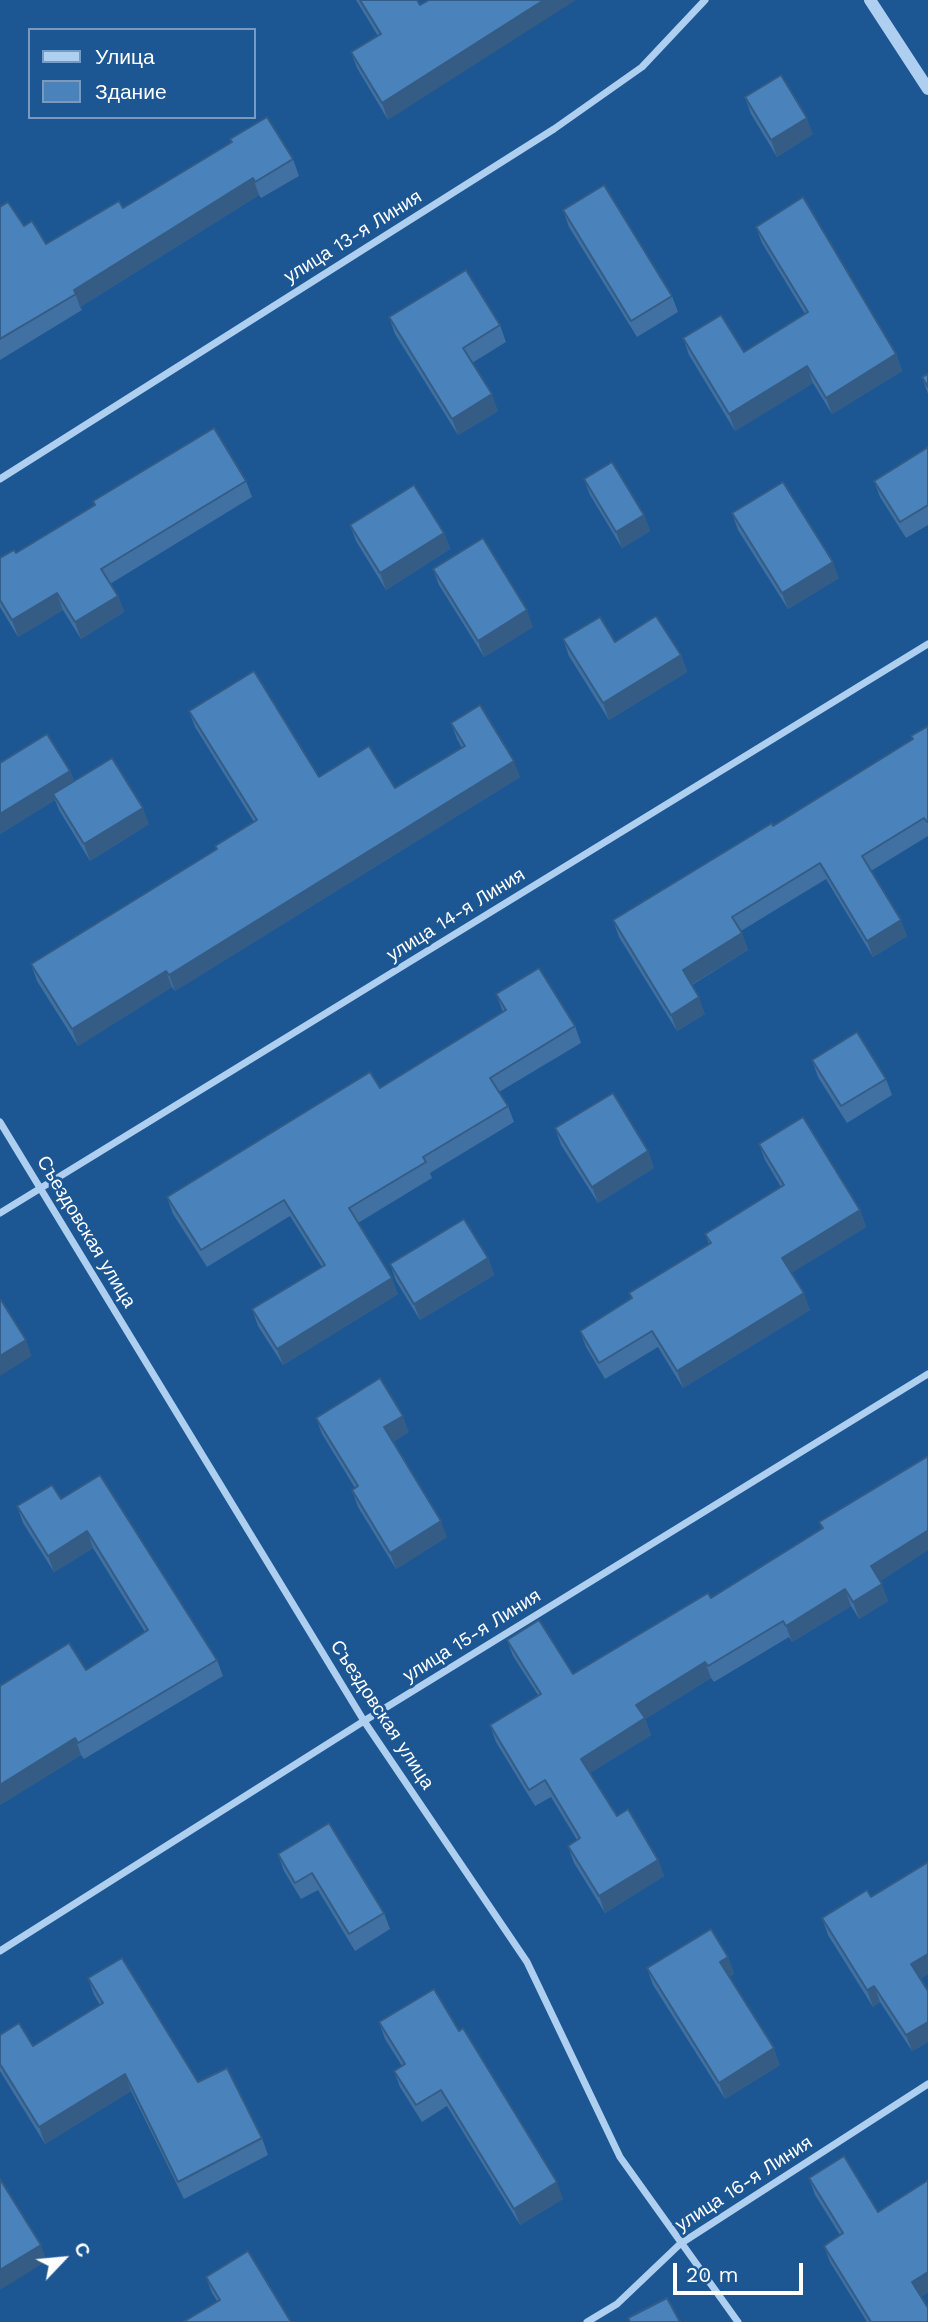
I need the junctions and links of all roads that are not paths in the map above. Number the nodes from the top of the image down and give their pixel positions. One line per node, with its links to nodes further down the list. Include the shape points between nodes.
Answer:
1 (705, 0): 4 (street, улица 13-я Линия, via 642,67 554,129)
2 (870, 0): 3 (street)
3 (928, 89)
4 (0, 479)
5 (928, 644): 7 (street, улица 14-я Линия)
6 (0, 1122): 7 (street, Съездовская улица)
7 (41, 1188): 8 (street, улица 14-я Линия); 10 (street, Съездовская улица)
8 (0, 1213)
9 (928, 1374): 10 (street, улица 15-я Линия)
10 (364, 1721): 11 (street, улица 15-я Линия); 13 (street, Съездовская улица, via 527,1962 620,2157)
11 (0, 1951)
12 (928, 2084): 13 (street, улица 16-я Линия)
13 (680, 2244): 14 (street, улица 16-я Линия, via 617,2304); 15 (street, Съездовская улица)
14 (587, 2322)
15 (738, 2322)

